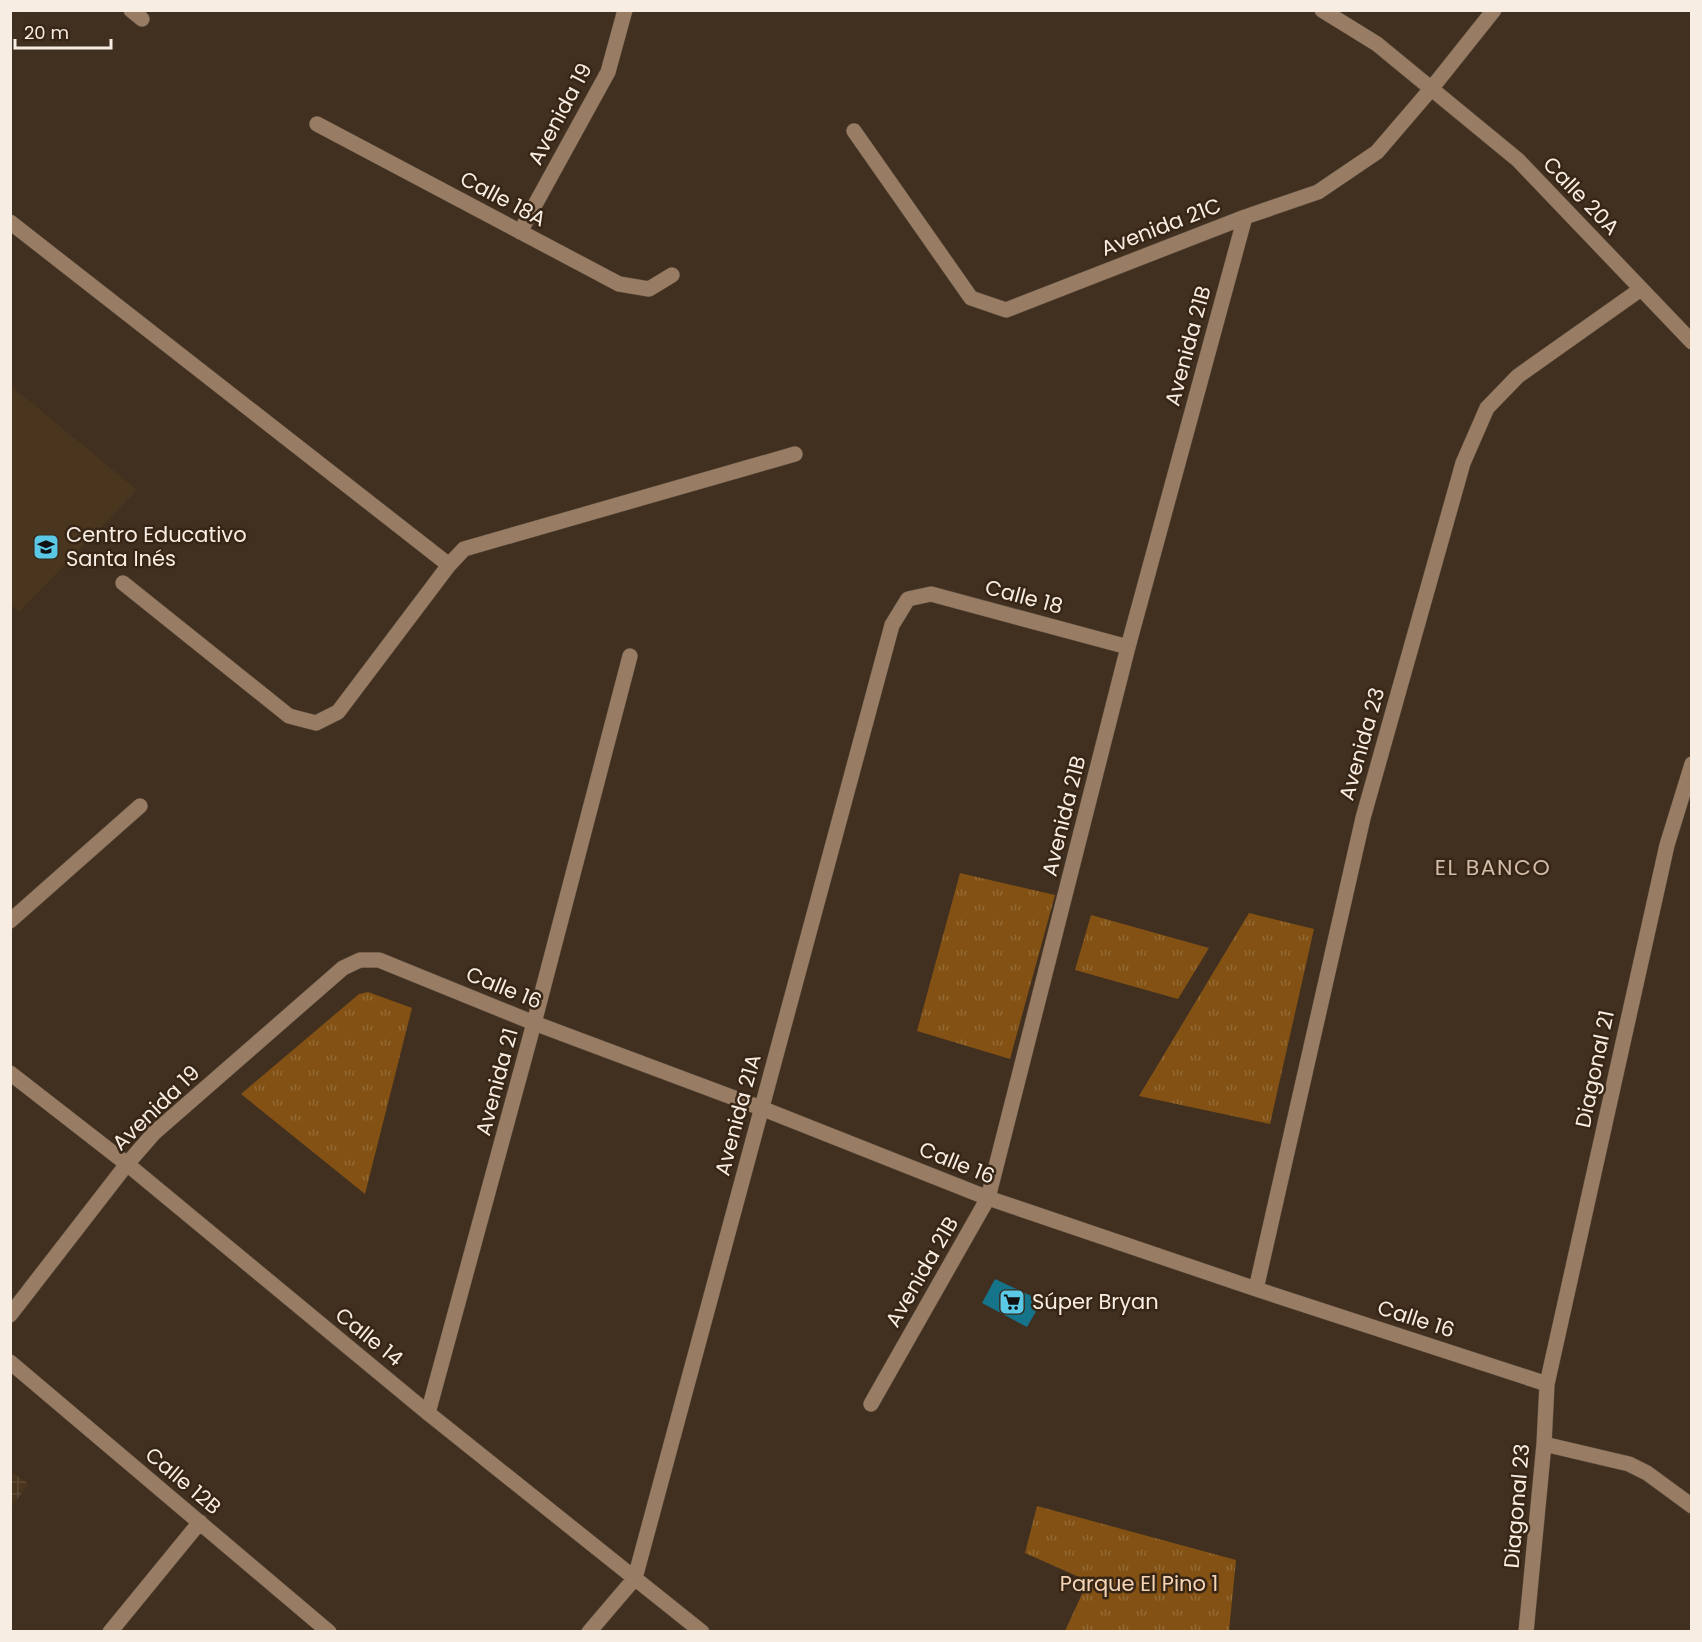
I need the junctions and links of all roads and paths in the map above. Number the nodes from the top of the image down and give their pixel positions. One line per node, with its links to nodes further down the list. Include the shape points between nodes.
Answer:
1 (625, 10): 9 (street, Avenida 19, via 608,72)
2 (1322, 10): 4 (street, Calle 20A, via 1377,44)
3 (1494, 10): 4 (street, Avenida 21C)
4 (1431, 89): 7 (street, Avenida 21C, via 1377,152 1318,192); 11 (street, Calle 20A, via 1518,160)
5 (317, 124): 9 (street, Calle 18A)
6 (854, 131): 7 (street, Avenida 21C, via 971,298 1006,310)
7 (1245, 217): 17 (street, Avenida 21B)
8 (10, 222): 14 (street)
9 (520, 232): 10 (street, Calle 18A, via 619,284 649,289)
10 (672, 275)
11 (1641, 289): 12 (street, Calle 20A); 28 (street, Avenida 23, via 1518,376 1487,408 1463,463 1363,818)
12 (1692, 342)
13 (795, 454): 14 (street, via 464,549)
14 (449, 565): 15 (street, via 338,712 316,723 289,716)
15 (123, 583)
16 (908, 599): 17 (street, Calle 18, via 931,594); 25 (street, Avenida 21A, via 892,625)
17 (1128, 647): 27 (street, Avenida 21B)
18 (630, 656): 23 (street, Avenida 21)
19 (1692, 764): 31 (street, Diagonal 21, via 1666,845)
20 (140, 806): 21 (street)
21 (10, 921)
22 (360, 960): 23 (street, Calle 16, via 379,960); 26 (street, Avenida 19, via 343,968 164,1125)
23 (534, 1023): 25 (street, Calle 16); 33 (street, Avenida 21)
24 (10, 1073): 26 (street, Calle 14)
25 (761, 1108): 27 (street, Calle 16); 37 (street, Avenida 21A)
26 (127, 1164): 29 (street, Avenida 19); 33 (street, Calle 14)
27 (988, 1198): 28 (street, Calle 16); 32 (street, Avenida 21B)
28 (1256, 1289): 31 (street, Calle 16)
29 (10, 1315)
30 (10, 1362): 36 (street, Calle 12B)
31 (1547, 1384): 34 (street, Diagonal 23)
32 (871, 1404)
33 (429, 1413): 37 (street, Calle 14)
34 (1544, 1444): 35 (street, via 1629,1464); 42 (street, Diagonal 23)
35 (1692, 1506)
36 (200, 1522): 38 (street); 39 (street, Calle 12B)
37 (635, 1578): 40 (street, Avenida 21A); 41 (street, Calle 14)
38 (110, 1632)
39 (329, 1632)
40 (589, 1632)
41 (702, 1632)
42 (1526, 1632)

